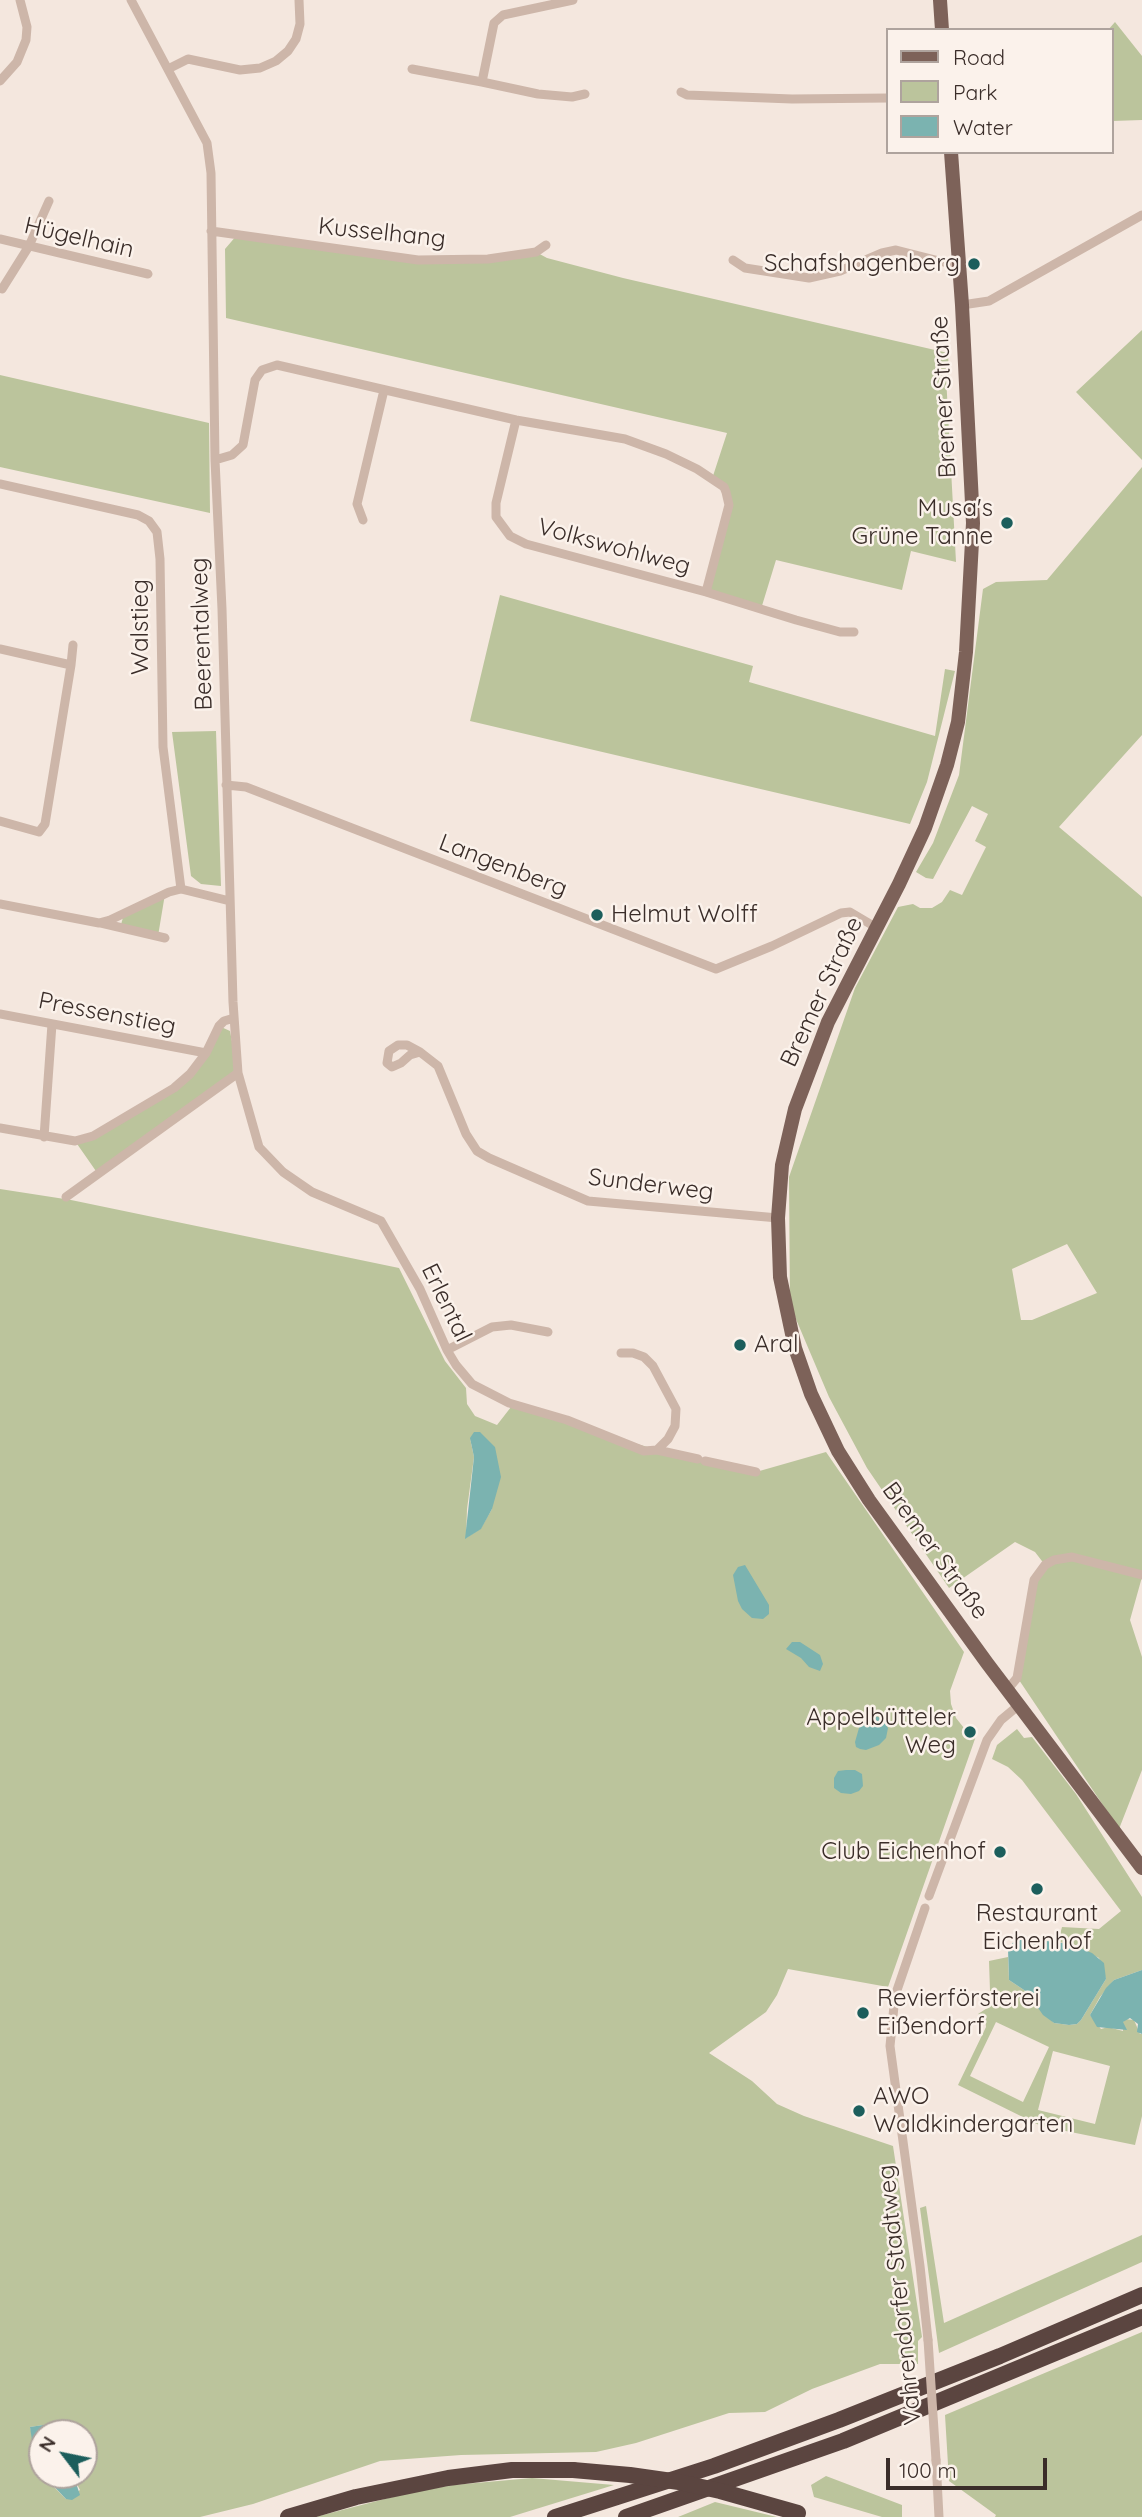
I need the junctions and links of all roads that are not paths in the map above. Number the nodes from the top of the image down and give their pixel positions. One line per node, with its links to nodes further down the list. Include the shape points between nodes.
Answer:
1 (20, 0): 9 (street, via 26,40 17,62)
2 (131, 0): 7 (street, Beerentalweg)
3 (299, 0): 7 (street, via 298,32 288,51 276,61 240,70 188,59)
4 (573, 0): 10 (street, via 503,15 494,23)
5 (940, 0): 6 (main road)
6 (942, 28)
7 (168, 69): 17 (street, Beerentalweg, via 207,143)
8 (412, 69): 10 (street)
9 (0, 80)
10 (482, 82): 12 (street, via 538,94)
11 (681, 92): 13 (street, via 792,99)
12 (585, 94)
13 (886, 98)
14 (951, 154): 22 (main road, Bremer Straße)
15 (49, 201): 20 (street)
16 (1142, 215): 25 (street, via 989,301)
17 (212, 232): 19 (street, Kusselhang, via 418,260 488,259 536,252); 28 (street, Beerentalweg)
18 (0, 239): 20 (street, Hügelhain)
19 (546, 245)
20 (29, 246): 23 (street, Hügelhain); 24 (street)
21 (733, 260): 22 (street, via 745,268 809,278 896,250)
22 (959, 266): 25 (main road, Bremer Straße)
23 (148, 274)
24 (2, 289)
25 (962, 305): 42 (main road, Bremer Straße, via 973,523 958,722 930,817)
26 (384, 390): 27 (street, Volkswohlweg); 28 (street, Volkswohlweg, via 269,366 255,380 243,445 232,455); 30 (street, via 357,504)
27 (516, 420): 31 (street, Volkswohlweg, via 496,503 496,517 507,534 526,544); 31 (street, Volkswohlweg, via 638,443 697,469 723,487 729,505)
28 (215, 460): 36 (street, Beerentalweg)
29 (0, 484): 38 (street, Walstieg, via 138,515 157,532 163,736)
30 (363, 520)
31 (706, 592): 32 (street, Volkswohlweg, via 840,632)
32 (854, 632)
33 (73, 645): 35 (street)
34 (0, 649): 35 (street)
35 (71, 665): 37 (street, via 45,824 39,832)
36 (226, 785): 39 (street, Beerentalweg); 42 (street, Langenberg, via 246,787 716,969 841,913 850,912)
37 (0, 821)
38 (181, 889): 39 (street); 41 (street)
39 (230, 901): 45 (street, Beerentalweg)
40 (0, 904): 41 (street)
41 (99, 923): 43 (street)
42 (877, 928): 53 (main road, Bremer Straße, via 811,1063 795,1109 782,1165)
43 (165, 938)
44 (0, 1014): 46 (street, Pressenstieg)
45 (234, 1018): 48 (street, via 219,1026); 49 (street, Beerentalweg)
46 (52, 1024): 48 (street, Pressenstieg); 51 (street)
47 (420, 1052): 53 (street, Sunderweg, via 438,1066 466,1134 477,1151 489,1158 588,1201)
48 (206, 1053): 51 (street, via 174,1088 93,1136 75,1141)
49 (238, 1073): 52 (street); 55 (street, Erlental, via 259,1147 283,1172 312,1192 381,1221)
50 (0, 1128): 51 (street)
51 (44, 1137)
52 (66, 1197)
53 (778, 1218): 60 (main road, Bremer Straße, via 780,1277 795,1348 838,1451)
54 (548, 1332): 55 (street, via 492,1326)
55 (447, 1350): 57 (street, Erlental, via 472,1384 485,1392 644,1451)
56 (621, 1353): 57 (street, via 644,1357 653,1366 676,1409 675,1426)
57 (657, 1450): 58 (street, Erlental)
58 (756, 1472)
59 (1142, 1575): 60 (street, via 1072,1557 1045,1565 1034,1580 1017,1678)
60 (1007, 1690): 61 (main road, Bremer Straße)
61 (1019, 1705): 62 (main road, Bremer Straße); 65 (street, via 987,1740)
62 (1124, 1845): 63 (main road, Bremer Straße); 64 (main road, Bremer Straße)
63 (1142, 1868)
64 (1142, 1877)
65 (929, 1896)
66 (925, 1908): 73 (street, Vahrendorfer Stadtweg, bridge, via 895,1996 890,2046 928,2340)
67 (1142, 2295): 71 (highway, via 839,2420)
68 (1142, 2318): 72 (highway, via 855,2436)
69 (805, 2515): 70 (highway, bridge, via 653,2477 512,2470 356,2497)
70 (288, 2517)
71 (555, 2517)
72 (626, 2517)
73 (939, 2517)

